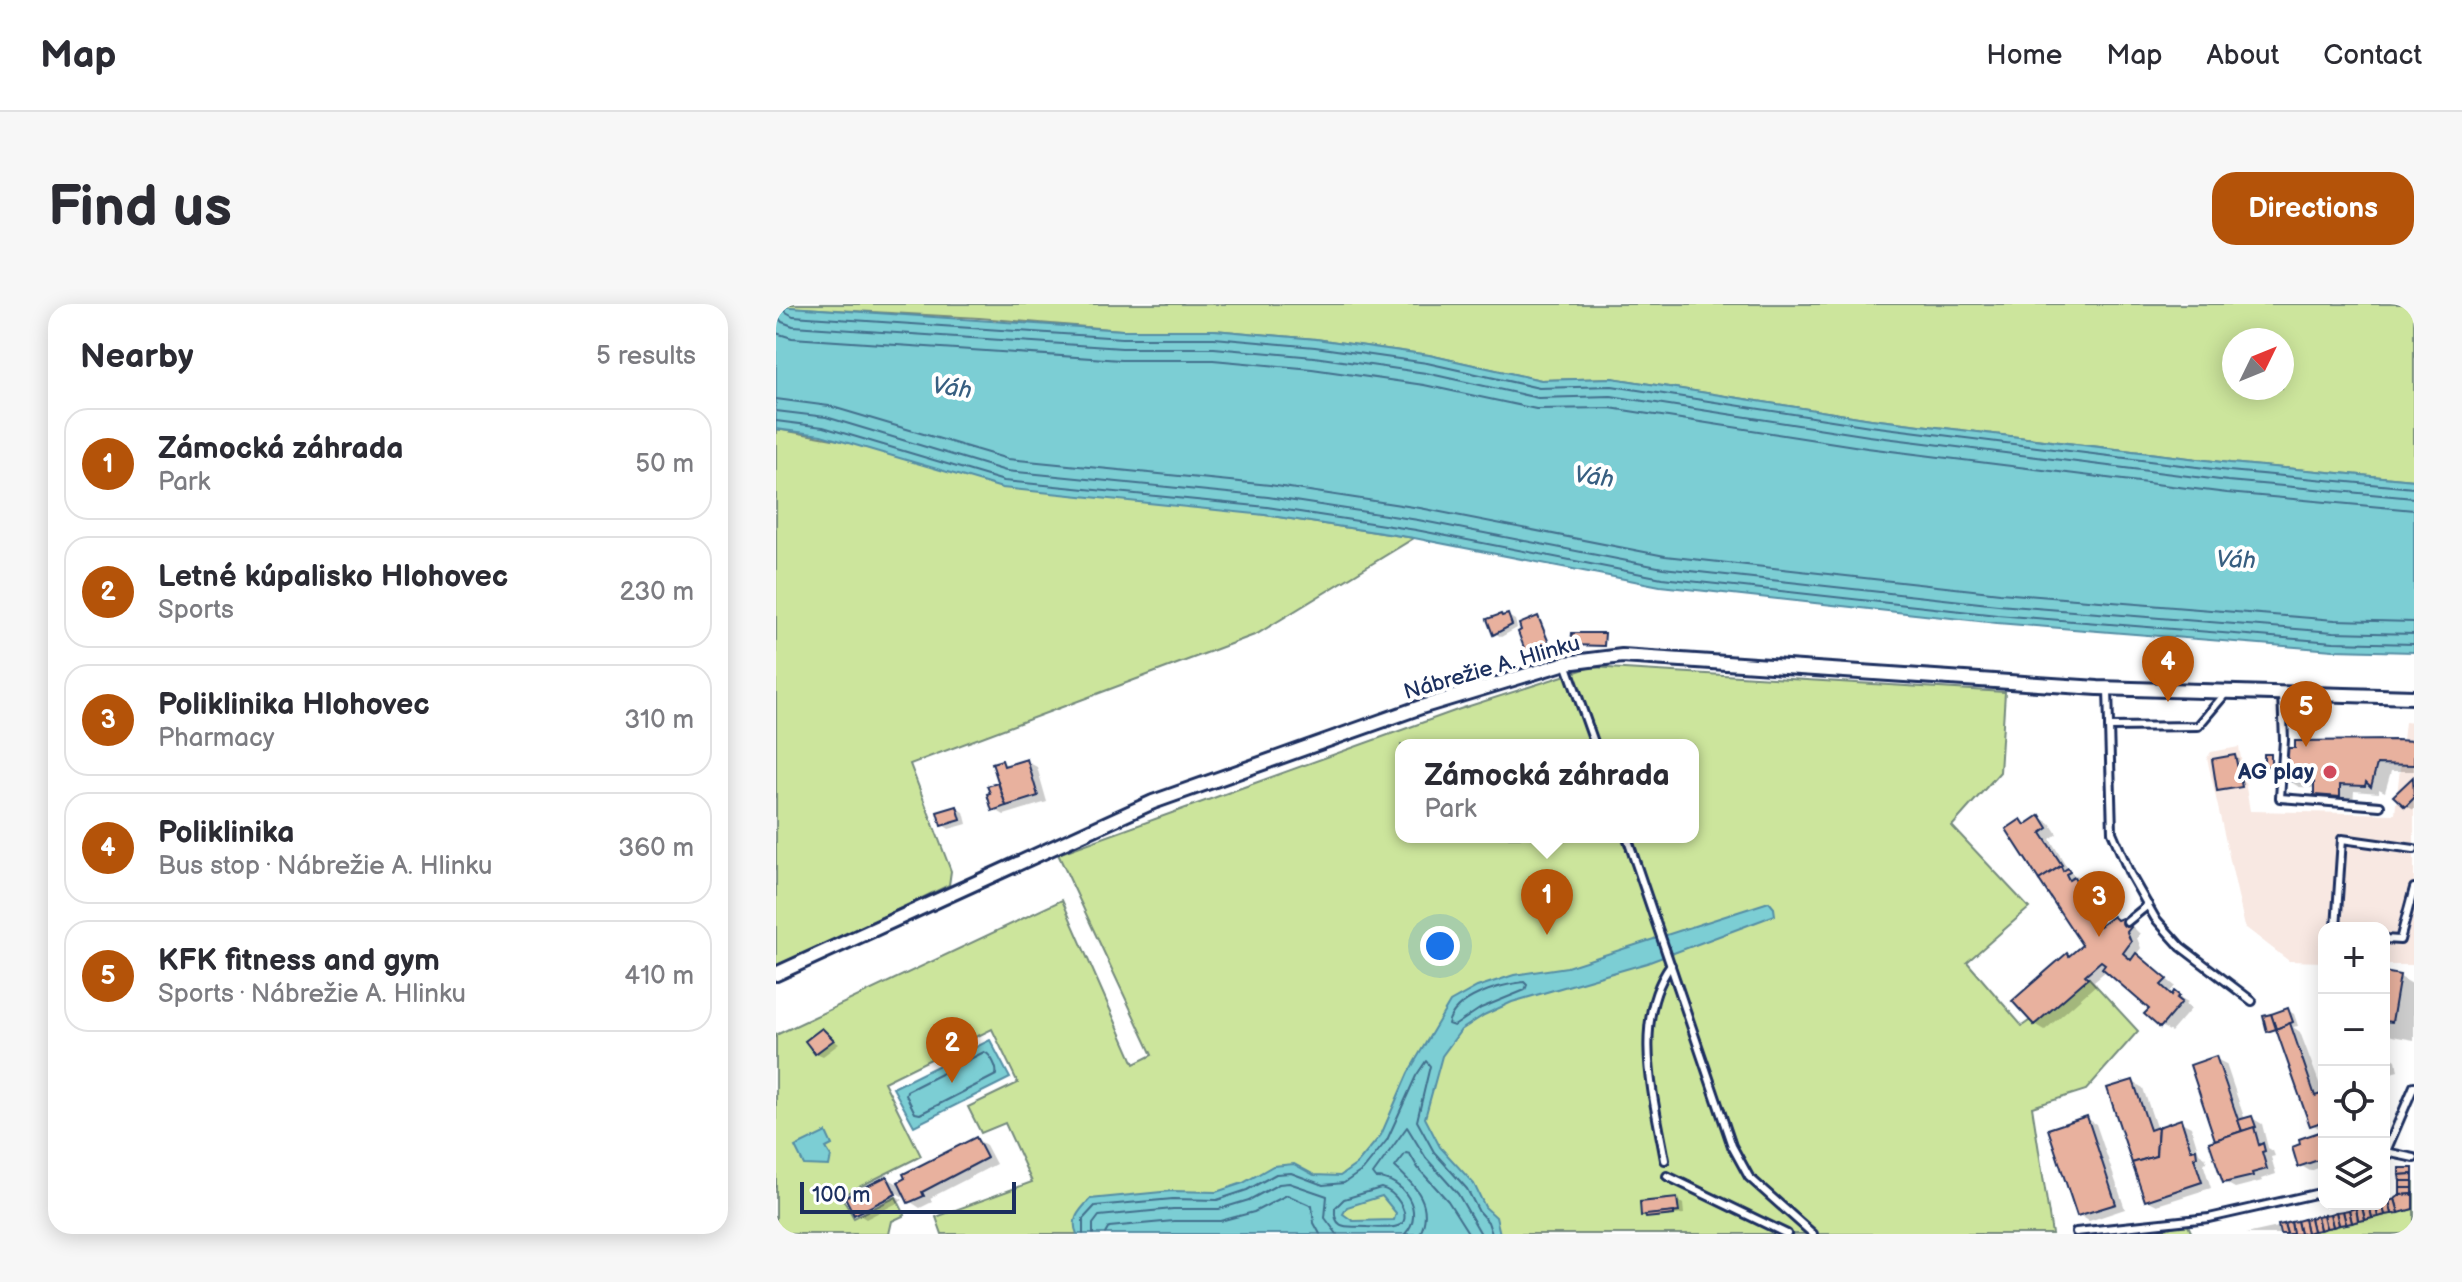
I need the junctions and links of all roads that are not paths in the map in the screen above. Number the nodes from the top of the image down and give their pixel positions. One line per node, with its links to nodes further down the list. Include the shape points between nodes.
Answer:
1 (1566, 663): 2 (street, Nábrežie A. Hlinku, via 1622,656); 7 (lane); 17 (street, Nábrežie A. Hlinku, via 1421,707 1153,802)
2 (2108, 689): 3 (street, Nábrežie A. Hlinku); 6 (lane)
3 (2227, 693): 4 (street, Nábrežie A. Hlinku); 6 (lane, via 2198,726)
4 (2282, 694): 5 (street, Nábrežie A. Hlinku); 8 (lane, via 2280,798)
5 (2414, 697)
6 (2109, 727): 12 (lane, via 2112,832)
7 (1593, 739)
8 (2380, 806)
9 (1629, 843): 16 (lane)
10 (2414, 849): 14 (lane, via 2342,839)
11 (2414, 888): 15 (lane, via 2400,940)
12 (2148, 905): 13 (lane); 18 (lane, via 2181,947)
13 (2127, 922)
14 (2336, 922)
15 (2390, 939)
16 (1670, 962): 23 (lane, via 1651,1011 1649,1053); 28 (lane, via 1732,1146 1749,1177)
17 (776, 974)
18 (2252, 1001)
19 (2414, 1086): 20 (lane)
20 (2390, 1142)
21 (2390, 1155): 22 (lane)
22 (2414, 1158)
23 (1665, 1160)
24 (1667, 1176): 27 (lane)
25 (2318, 1193): 26 (lane, via 2209,1218)
26 (2076, 1232)
27 (1787, 1234)
28 (1813, 1234)

